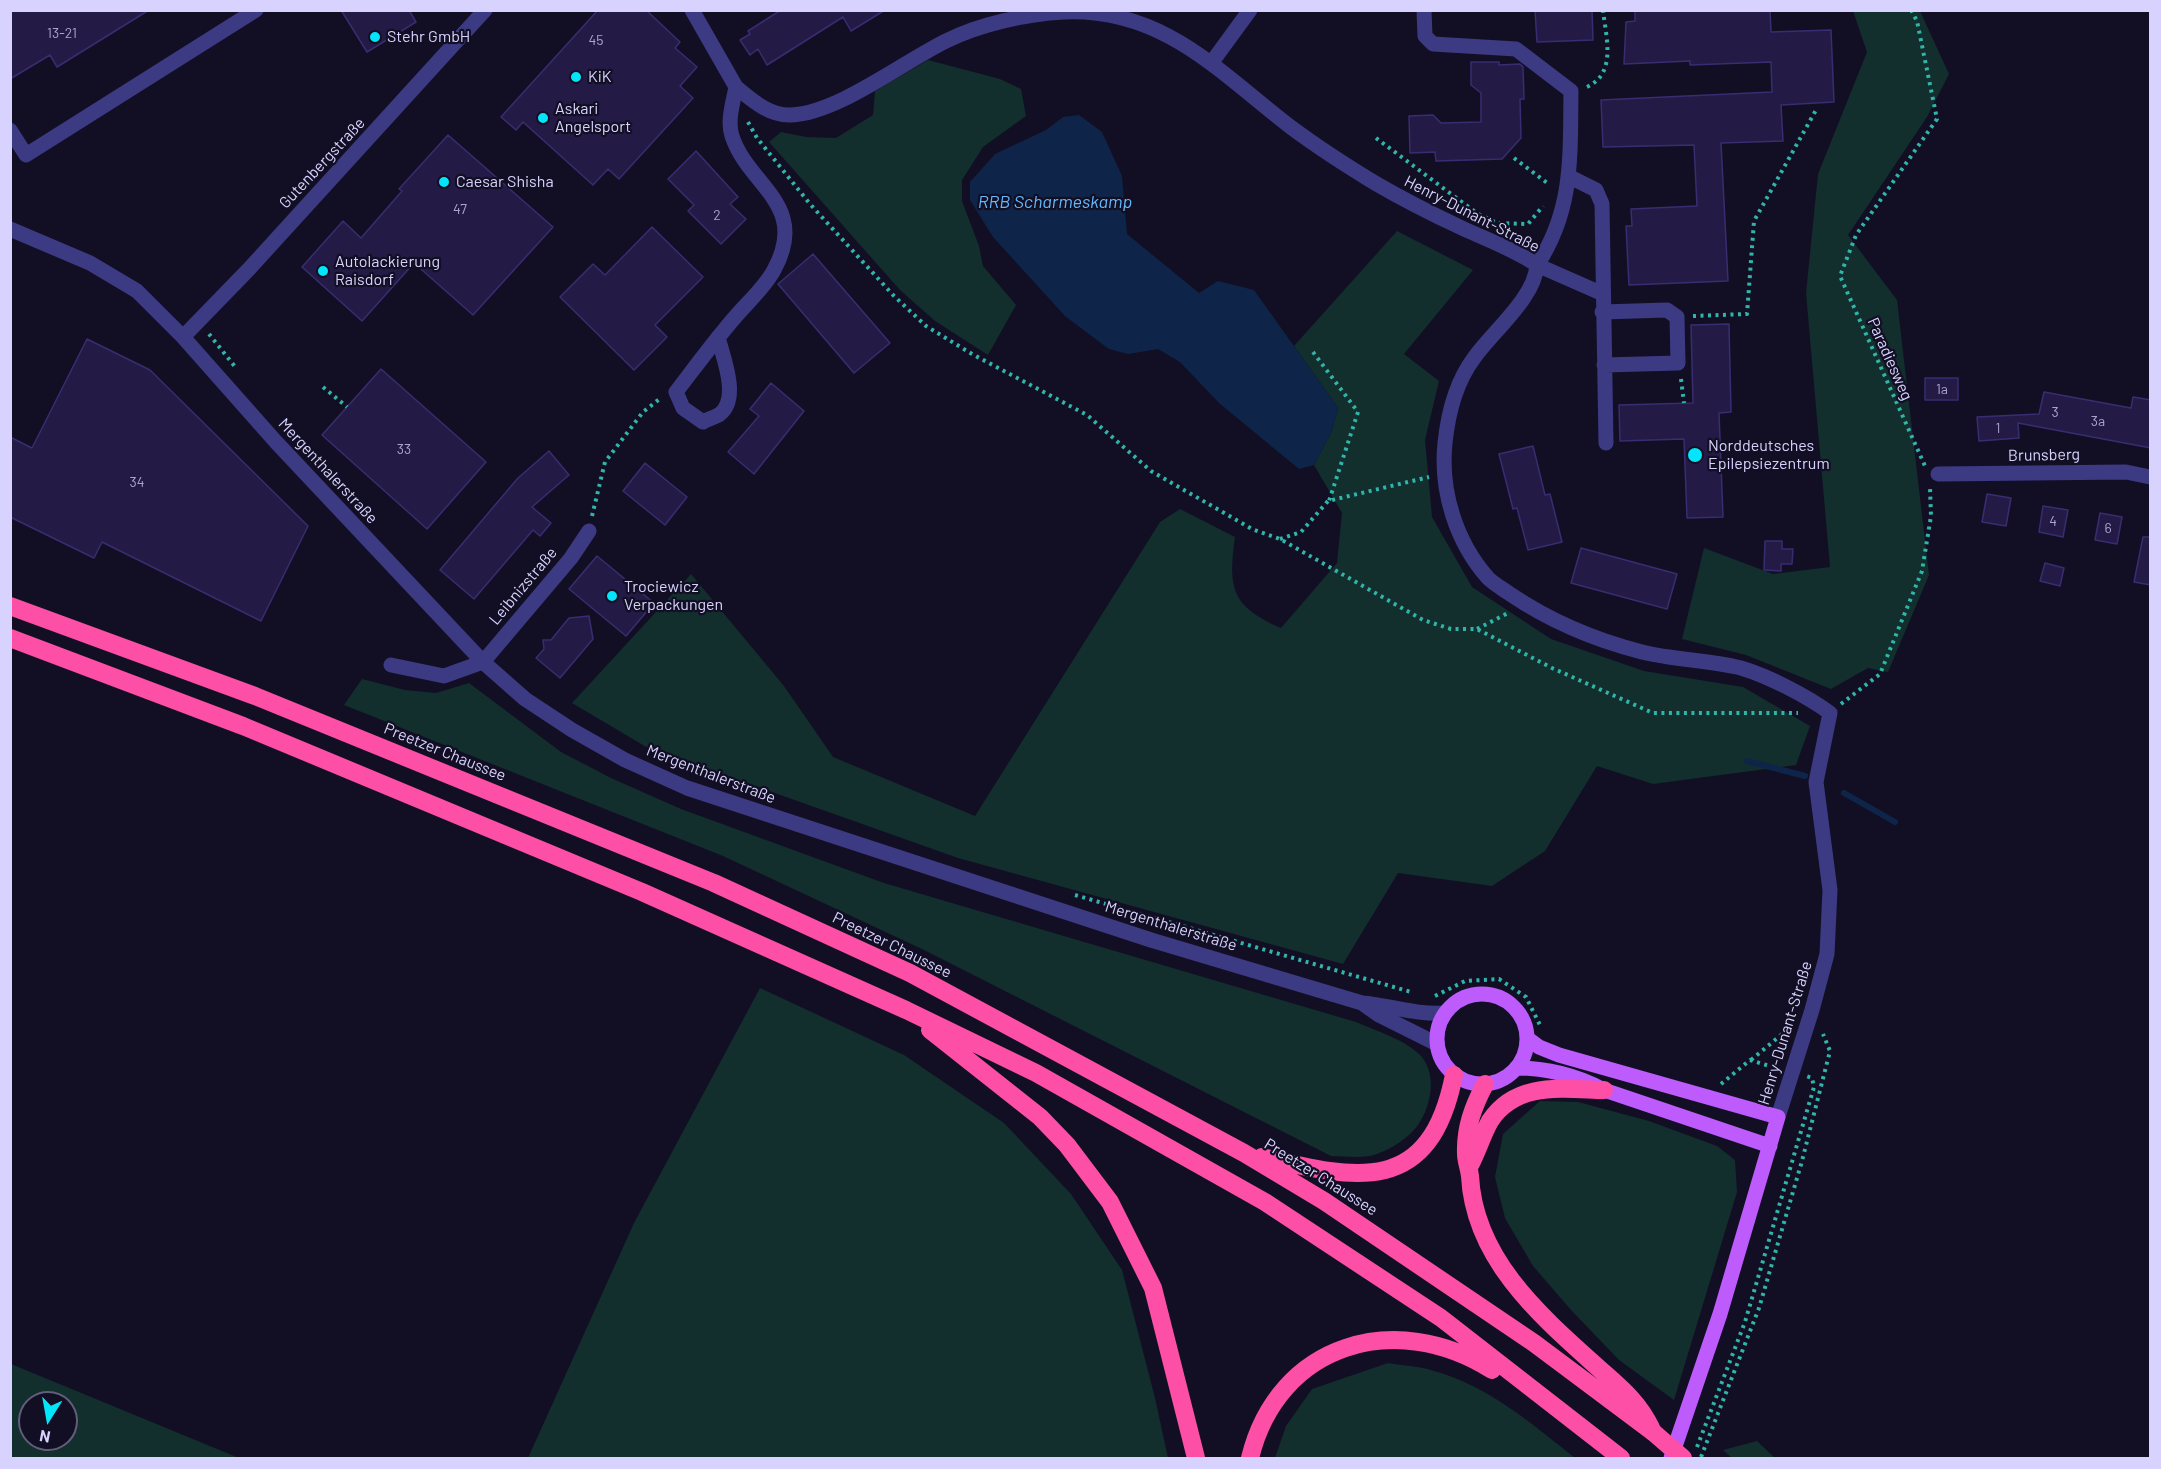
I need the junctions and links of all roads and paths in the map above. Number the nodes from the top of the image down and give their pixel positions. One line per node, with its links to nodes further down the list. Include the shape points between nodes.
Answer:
1 (256, 10): 14 (street, via 26,155)
2 (485, 10): 25 (street, Gutenbergstraße)
3 (692, 10): 10 (street)
4 (1250, 10): 9 (street)
5 (1424, 10): 11 (street, via 1425,36 1433,44 1516,49)
6 (1603, 10): 11 (path, via 1606,70 1589,87)
7 (1911, 10): 39 (path, Paradiesweg, via 1917,21 1937,119 1856,235 1840,276)
8 (1023, 14): 9 (street, Henry-Dunant-Straße, via 1065,12 1126,20 1171,36); 10 (street, Henry-Dunant-Straße, via 947,40 833,103 808,112 778,113 760,106)
9 (1212, 62): 21 (street, Henry-Dunant-Straße, via 1334,158 1411,203)
10 (736, 87): 27 (street, via 730,117 732,136 785,221 782,249 773,272)
11 (1570, 91): 17 (street)
12 (1816, 110): 24 (path, via 1754,221 1747,314)
13 (746, 117): 42 (path, via 757,138 810,204 926,326 1087,415 1151,471 1252,529)
14 (10, 130)
15 (1376, 138): 19 (path, via 1478,214 1497,223 1528,224)
16 (1514, 158): 18 (path, via 1554,187)
17 (1570, 177): 21 (street, via 1559,225); 22 (street, via 1596,190 1602,204)
18 (1550, 194)
19 (1546, 201)
20 (10, 229): 26 (street, Mergenthalerstraße, via 90,263 137,291)
21 (1537, 265): 22 (street); 37 (street, Henry-Dunant-Straße, via 1531,285 1473,358 1455,394 1445,444)
22 (1603, 294): 23 (street)
23 (1602, 312): 24 (street, via 1667,310); 30 (street)
24 (1677, 317): 29 (street)
25 (199, 321): 26 (street, Gutenbergstraße); 31 (path)
26 (183, 337): 47 (street, Mergenthalerstraße)
27 (718, 337): 33 (street); 33 (street, via 728,377 729,397 722,413 703,422 684,408)
28 (1313, 352): 40 (path, via 1358,412)
29 (1678, 363): 30 (street); 34 (path)
30 (1604, 365): 36 (street)
31 (243, 376)
32 (323, 387): 35 (path)
33 (676, 392): 41 (path, via 656,399 605,462)
34 (1684, 403)
35 (346, 407)
36 (1606, 443)
37 (1445, 476): 40 (path); 43 (street, Henry-Dunant-Straße, via 1451,514 1467,550 1489,579)
38 (2151, 477): 39 (street, Brunsberg, via 2126,472)
39 (1932, 478): 49 (path, Paradiesweg, via 1931,516 1922,571 1880,674)
40 (1328, 501): 42 (path, via 1301,532)
41 (589, 531): 47 (street, Leibnizstraße)
42 (1280, 538): 45 (path, via 1423,620 1450,629)
43 (1526, 604): 45 (path); 49 (street, Henry-Dunant-Straße, via 1607,642 1645,653 1742,669 1815,702)
44 (10, 606): 69 (highway, Preetzer Chaussee, via 255,696 714,883 910,973)
45 (1477, 629): 49 (path, via 1653,713)
46 (10, 638): 54 (highway, via 243,726 642,892)
47 (483, 662): 48 (street, via 444,676); 53 (street, Mergenthalerstraße, via 525,699 572,730 687,788 1128,933)
48 (391, 665)
49 (1830, 713): 55 (street, Henry-Dunant-Straße, via 1816,782 1830,890 1827,954)
50 (1065, 892): 51 (path)
51 (1422, 995)
52 (1432, 998): 57 (path, via 1465,981 1499,979 1526,997 1541,1028)
53 (1362, 1003): 56 (street, Mergenthalerstraße); 59 (street, Mergenthalerstraße)
54 (906, 1010): 71 (highway, via 1036,1074 1265,1202 1441,1318); 74 (highway, via 1040,1117 1067,1145 1110,1202 1153,1288)
55 (1812, 1010): 60 (path); 62 (street, Henry-Dunant-Straße); 78 (path, via 1830,1051 1759,1308)
56 (1444, 1013): 58 (main road, via 1464,998 1492,996 1517,1011); 59 (main road)
57 (1550, 1033)
58 (1527, 1038): 61 (main road); 67 (main road, via 1559,1055)
59 (1437, 1044): 63 (main road, via 1444,1064)
60 (1750, 1060): 62 (path); 65 (path)
61 (1516, 1068): 64 (main road, via 1502,1080); 66 (main road, via 1555,1071)
62 (1791, 1072): 67 (street, Henry-Dunant-Straße); 73 (path, via 1812,1078 1814,1087 1745,1322)
63 (1454, 1074): 64 (main road, via 1468,1082); 69 (highway, via 1435,1132 1417,1152 1383,1172 1342,1175)
64 (1485, 1084): 70 (highway, via 1467,1128)
65 (1719, 1085)
66 (1604, 1090): 68 (main road); 70 (highway, via 1534,1089 1521,1095 1490,1122)
67 (1778, 1117): 68 (main road)
68 (1770, 1146): 77 (main road, via 1720,1314)
69 (1244, 1153): 72 (highway, Preetzer Chaussee, via 1405,1253)
70 (1469, 1167): 72 (highway, via 1471,1201 1479,1227 1518,1289 1552,1327 1641,1407)
71 (1571, 1419): 75 (highway, via 1475,1359 1439,1346 1375,1342 1343,1347 1296,1375 1264,1416); 76 (highway)
72 (1653, 1432): 73 (highway, Preetzer Chaussee, bridge)
73 (1690, 1453)
74 (1196, 1458)
75 (1250, 1458)
76 (1621, 1458)
77 (1671, 1458)
78 (1700, 1458)

